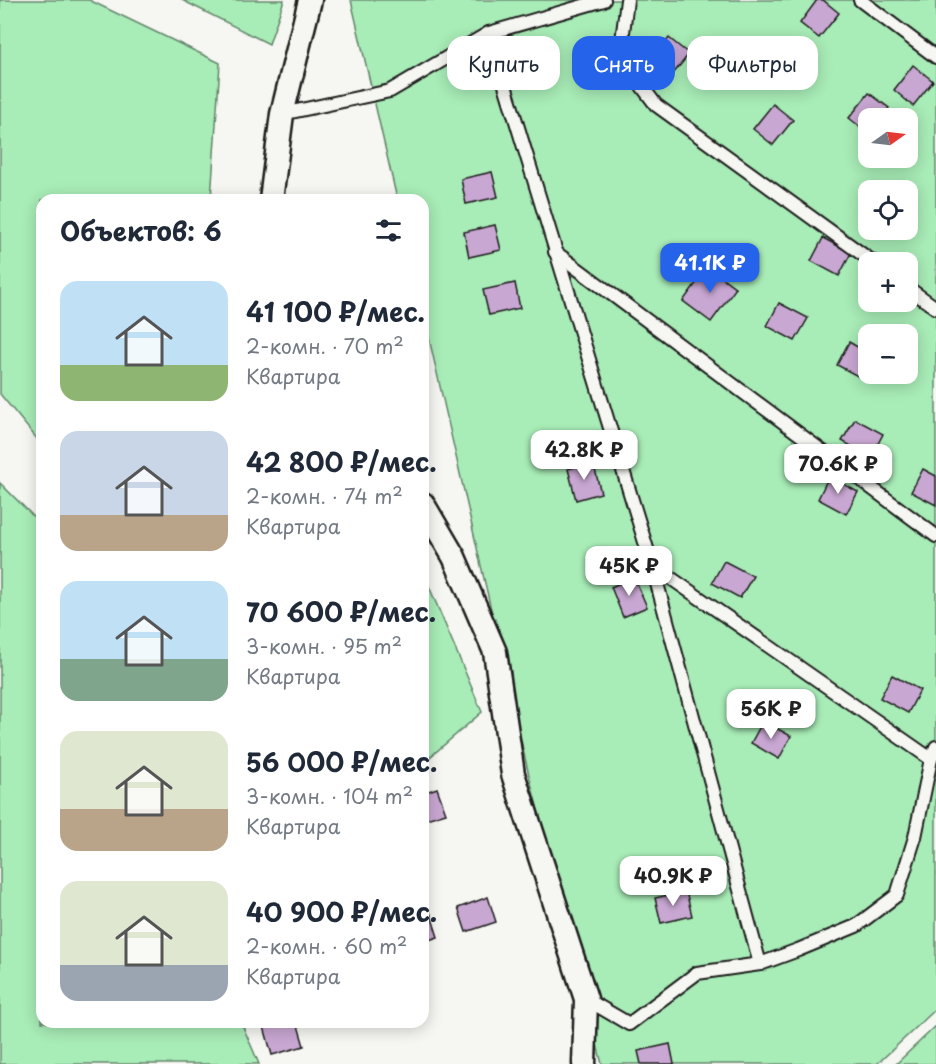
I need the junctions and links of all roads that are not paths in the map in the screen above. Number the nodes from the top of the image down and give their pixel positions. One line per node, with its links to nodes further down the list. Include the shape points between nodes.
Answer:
1 (310, 0): 7 (street)
2 (604, 0): 5 (lane)
3 (627, 0): 10 (lane, via 620,57 656,105)
4 (860, 0): 6 (lane)
5 (489, 33): 7 (lane, via 390,91); 9 (lane)
6 (936, 57)
7 (282, 114): 8 (street)
8 (272, 194)
9 (555, 252): 14 (lane); 15 (lane)
10 (859, 252)
11 (918, 295): 12 (lane)
12 (936, 308)
13 (429, 514): 19 (street, via 454,557 495,652 513,774)
14 (936, 536)
15 (652, 565): 17 (lane); 18 (lane)
16 (936, 747): 17 (lane)
17 (931, 759): 18 (lane, via 915,837 897,896 856,926)
18 (760, 964): 19 (lane, via 697,972 628,1024)
19 (586, 999): 20 (street)
20 (584, 1064)

